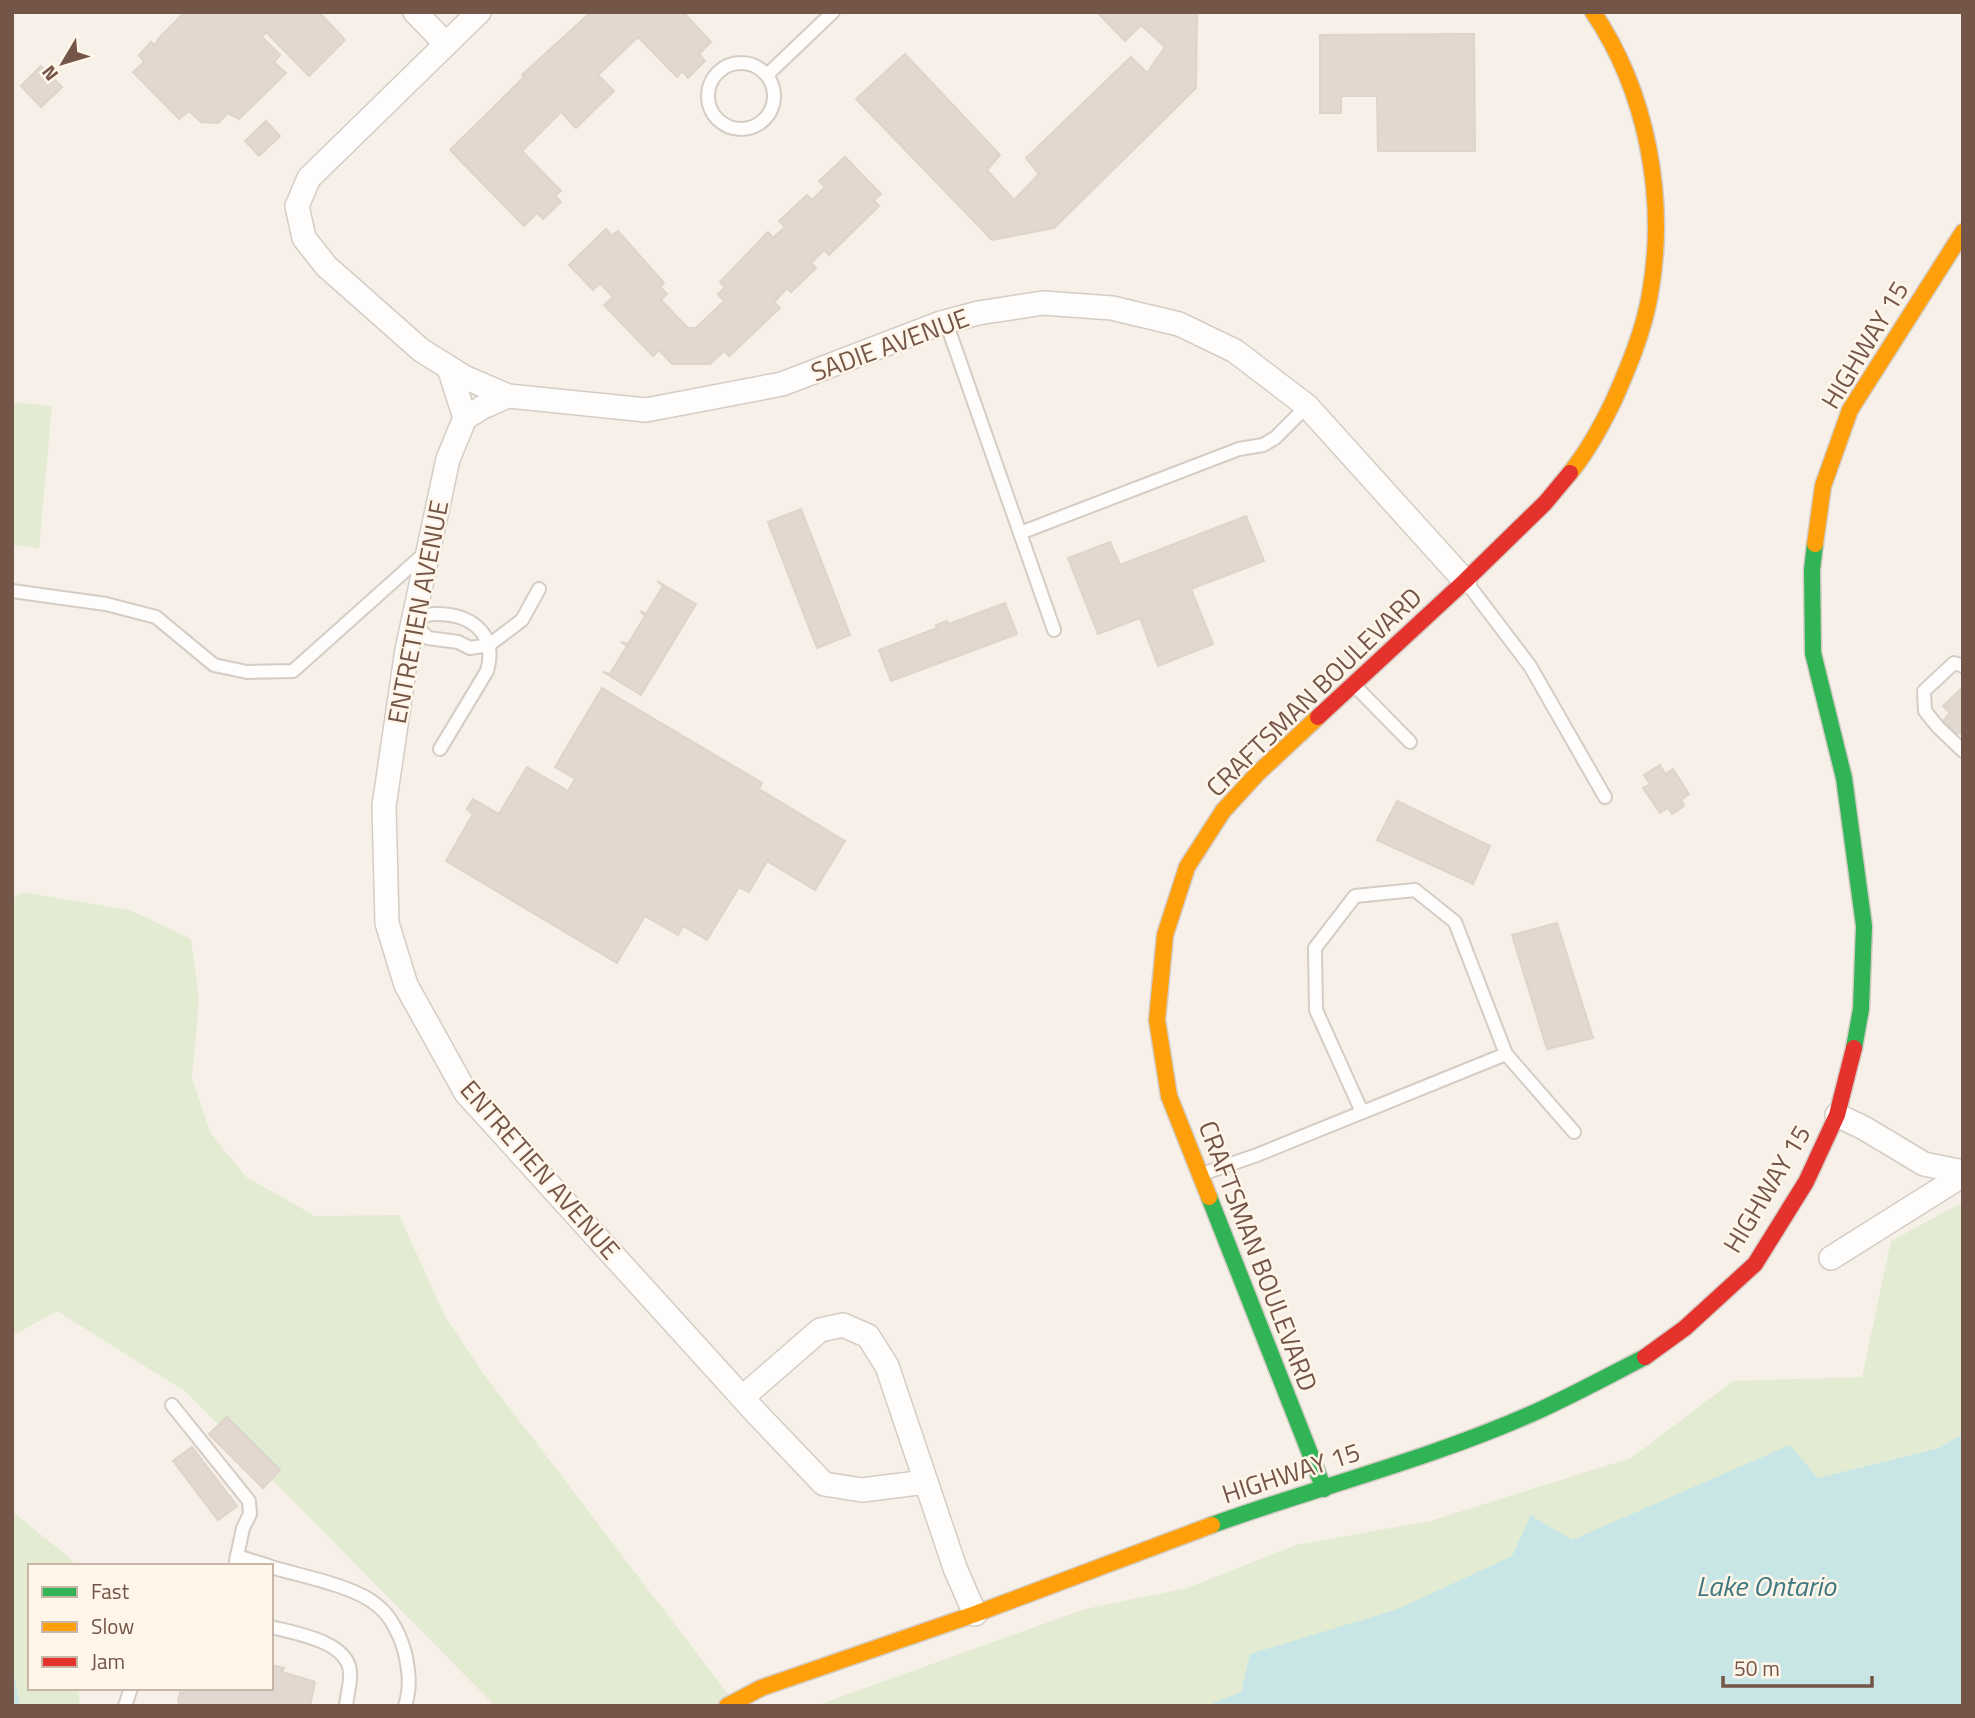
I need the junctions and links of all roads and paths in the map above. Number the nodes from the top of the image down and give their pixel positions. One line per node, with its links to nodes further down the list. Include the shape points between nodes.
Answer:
1 (415, 12): 5 (street)
2 (479, 12): 5 (street)
3 (833, 12): 6 (lane)
4 (1593, 12): 15 (main road, CRAFTSMAN BOULEVARD, via 1611,39 1637,103 1651,164 1656,222 1650,294 1630,365 1576,465 1545,503)
5 (446, 44): 9 (street, via 309,178 297,206 304,238 326,266 421,350)
6 (767, 75): 6 (lane, via 743,63 718,72 708,97 719,121 746,130 770,115 775,94)
7 (1963, 232): 29 (main road, HIGHWAY 15, via 1850,410 1823,486 1812,570 1813,653 1844,778 1864,926 1861,1009)
8 (946, 322): 10 (street, SADIE AVENUE, via 782,384 646,410); 11 (street, SADIE AVENUE, via 1043,303 1112,308 1165,320 1235,351); 13 (lane)
9 (449, 368): 10 (street); 12 (street)
10 (508, 396): 12 (street)
11 (1307, 406): 13 (lane, via 1263,445 1239,449); 15 (street, SADIE AVENUE)
12 (465, 418): 14 (street, ENTRETIEN AVENUE, via 448,459)
13 (1020, 533): 19 (lane)
14 (428, 551): 17 (lane, via 293,671 247,673 214,664 156,617 106,604); 18 (street, ENTRETIEN AVENUE)
15 (1465, 581): 22 (main road, CRAFTSMAN BOULEVARD); 26 (lane, via 1530,666)
16 (539, 589): 20 (lane, via 522,620)
17 (12, 591)
18 (413, 622): 20 (lane, via 428,638 470,648); 20 (lane, via 432,614 462,618 481,628); 34 (street, ENTRETIEN AVENUE, via 384,806 387,923 405,985 466,1093)
19 (1054, 630)
20 (489, 645): 24 (lane, via 487,671)
21 (1963, 666): 25 (lane, via 1955,663 1924,691 1925,711)
22 (1353, 684): 23 (lane); 32 (main road, CRAFTSMAN BOULEVARD, via 1223,811 1187,867 1165,935 1157,1020 1169,1096)
23 (1410, 742)
24 (440, 748)
25 (1963, 751)
26 (1605, 797)
27 (1506, 1054): 28 (lane); 28 (lane, via 1455,922 1415,890 1355,896 1315,948 1316,1010); 30 (lane)
28 (1362, 1112): 32 (lane)
29 (1837, 1115): 31 (street, via 1924,1164); 37 (main road, HIGHWAY 15, via 1806,1182 1755,1264 1647,1356 1540,1410)
30 (1574, 1132)
31 (1963, 1173): 33 (street)
32 (1199, 1176): 37 (main road, CRAFTSMAN BOULEVARD)
33 (1831, 1258)
34 (743, 1397): 36 (street, ENTRETIEN AVENUE, via 824,1484 862,1490); 36 (street, via 820,1330 843,1325 868,1336 887,1366)
35 (172, 1405): 38 (lane, via 249,1501 250,1514)
36 (926, 1482): 41 (street)
37 (1324, 1489): 41 (main road, HIGHWAY 15, via 1215,1524)
38 (236, 1561): 39 (lane)
39 (256, 1564)
40 (273, 1567): 44 (lane, via 356,1593 378,1606 403,1646 410,1690)
41 (975, 1614): 45 (main road, HIGHWAY 15, via 761,1688)
42 (273, 1627): 43 (lane, via 320,1639 337,1651 350,1673)
43 (346, 1706)
44 (405, 1706)
45 (727, 1706)

